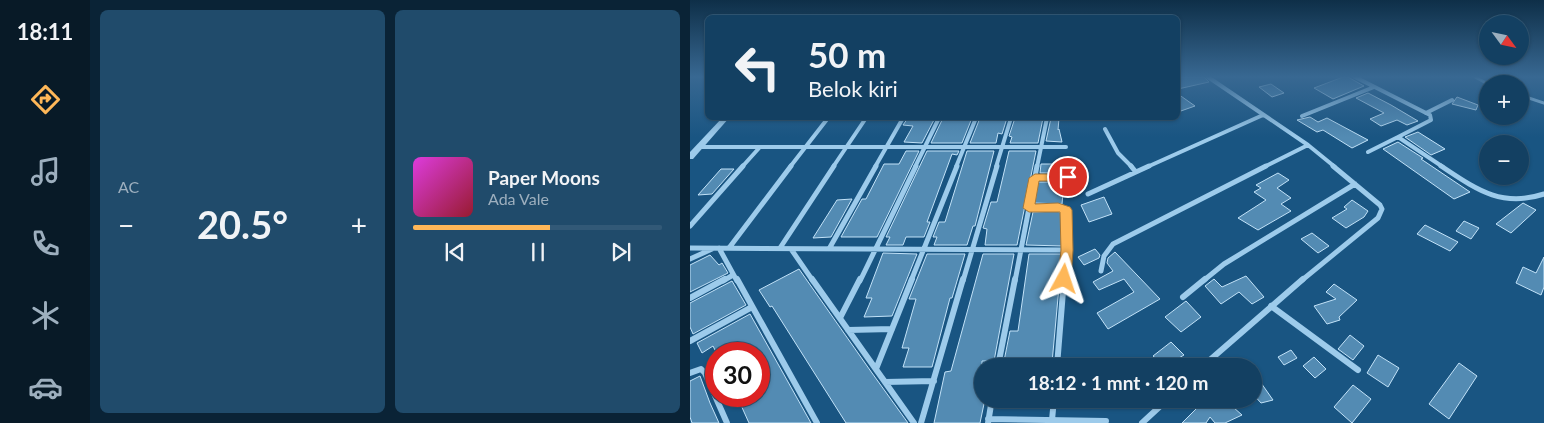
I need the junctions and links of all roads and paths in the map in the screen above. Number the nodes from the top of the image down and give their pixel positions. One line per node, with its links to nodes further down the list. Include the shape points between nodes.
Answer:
1 (1237, 97): 8 (street)
2 (1350, 97): 9 (street)
3 (1393, 97): 7 (street)
4 (1529, 99): 6 (lane)
5 (1452, 100): 7 (street)
6 (1544, 103)
7 (1426, 113): 19 (street, via 1431,120)
8 (1263, 115): 20 (street); 33 (street)
9 (1302, 116)
10 (723, 120): 21 (street)
11 (826, 120): 23 (street)
12 (865, 120): 24 (street)
13 (902, 120): 25 (street)
14 (938, 120): 26 (street)
15 (975, 120): 27 (street)
16 (1010, 120): 28 (street)
17 (1047, 120): 29 (street)
18 (1105, 129): 33 (street, via 1118,153)
19 (1398, 137): 31 (street); 38 (street, via 1487,195 1520,200)
20 (1308, 145): 36 (street); 53 (street, via 1113,244 1102,258)
21 (699, 147): 22 (street); 32 (street)
22 (760, 147): 23 (street); 40 (street)
23 (806, 147): 24 (street); 43 (street)
24 (847, 147): 25 (street); 44 (street)
25 (886, 147): 26 (street); 46 (street)
26 (925, 147): 27 (street); 47 (street)
27 (965, 147): 28 (street); 48 (street)
28 (1003, 147): 29 (street); 49 (street)
29 (1040, 147): 30 (street); 35 (street)
30 (1066, 147)
31 (1368, 152)
32 (690, 157)
33 (1135, 171): 37 (street)
34 (1068, 177): 35 (street)
35 (1035, 178): 39 (street)
36 (1355, 184): 55 (street, via 1224,264); 57 (street, via 1380,204 1381,214)
37 (1088, 194)
38 (1544, 194)
39 (1029, 208): 50 (street); 51 (street, via 1058,207 1066,210)
40 (690, 226)
41 (690, 248): 42 (street)
42 (716, 248): 43 (street); 52 (street); 54 (street)
43 (729, 248): 44 (street)
44 (780, 248): 45 (street)
45 (791, 248): 46 (street); 59 (street)
46 (829, 249): 47 (street)
47 (876, 249): 48 (street); 59 (street)
48 (925, 249): 49 (street); 60 (street)
49 (973, 249): 50 (street); 69 (street)
50 (1021, 249): 51 (street); 63 (street)
51 (1067, 250): 64 (street)
52 (690, 259)
53 (1101, 271)
54 (733, 275): 56 (street); 58 (street)
55 (1183, 297)
56 (690, 298)
57 (1271, 306): 65 (street); 67 (street)
58 (752, 307): 62 (street); 78 (street)
59 (840, 318): 61 (street)
60 (892, 329): 61 (street); 66 (street)
61 (848, 330): 66 (street)
62 (690, 341)
63 (1000, 358)
64 (1058, 358)
65 (1212, 358)
66 (876, 369): 70 (street)
67 (1358, 370)
68 (690, 373): 77 (street, via 702,369 705,373)
69 (934, 381): 70 (street); 80 (street)
70 (885, 382): 79 (street)
71 (990, 408): 75 (street)
72 (1053, 408): 74 (street)
73 (1158, 408): 81 (street)
74 (1052, 420): 75 (street); 76 (street)
75 (988, 421)
76 (1106, 422)
77 (727, 423)
78 (817, 423)
79 (914, 423)
80 (921, 423)
81 (1142, 423)

